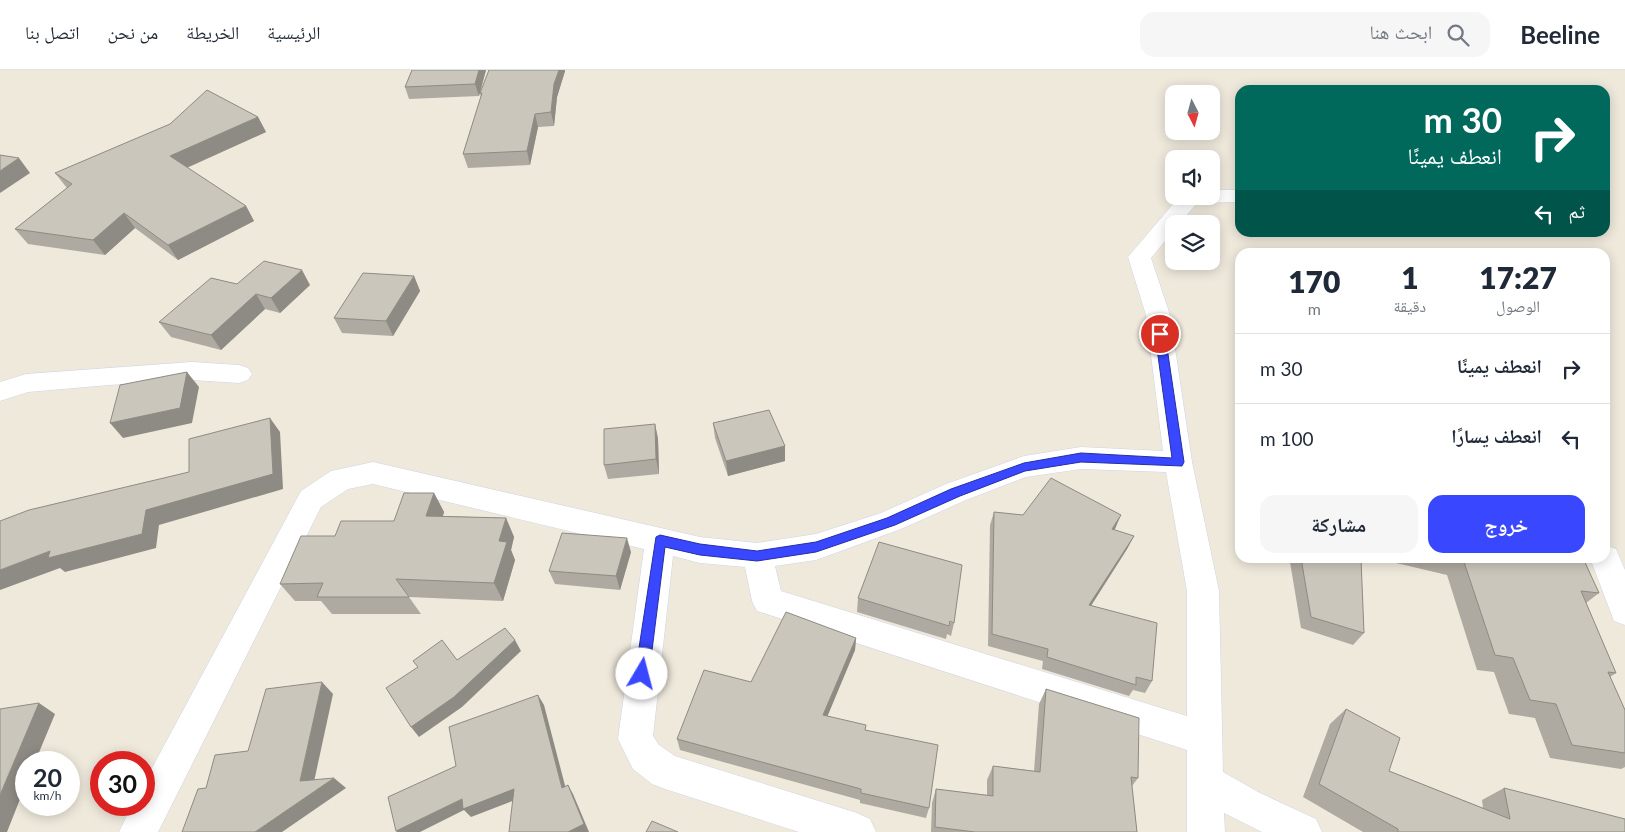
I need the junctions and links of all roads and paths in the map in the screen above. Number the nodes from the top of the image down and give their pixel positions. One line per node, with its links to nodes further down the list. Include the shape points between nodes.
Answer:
1 (1235, 196): 4 (street, via 1191,197 1139,256 1158,315)
2 (239, 374): 3 (street, via 192,371 109,376 26,383)
3 (0, 392)
4 (1178, 462): 6 (street, via 1081,458 1024,467 956,492 891,522 816,547); 9 (street, via 1203,591)
5 (660, 540): 6 (street, via 700,550); 11 (street, via 373,473 341,479 311,499); 12 (street, via 634,739 646,757 665,771)
6 (757, 556): 9 (street, via 768,601)
7 (1607, 563): 8 (street)
8 (1625, 611)
9 (1204, 738): 10 (street)
10 (1204, 781): 13 (street); 14 (street, via 1247,806)
11 (138, 832)
12 (858, 832)
13 (1206, 832)
14 (1303, 832)

